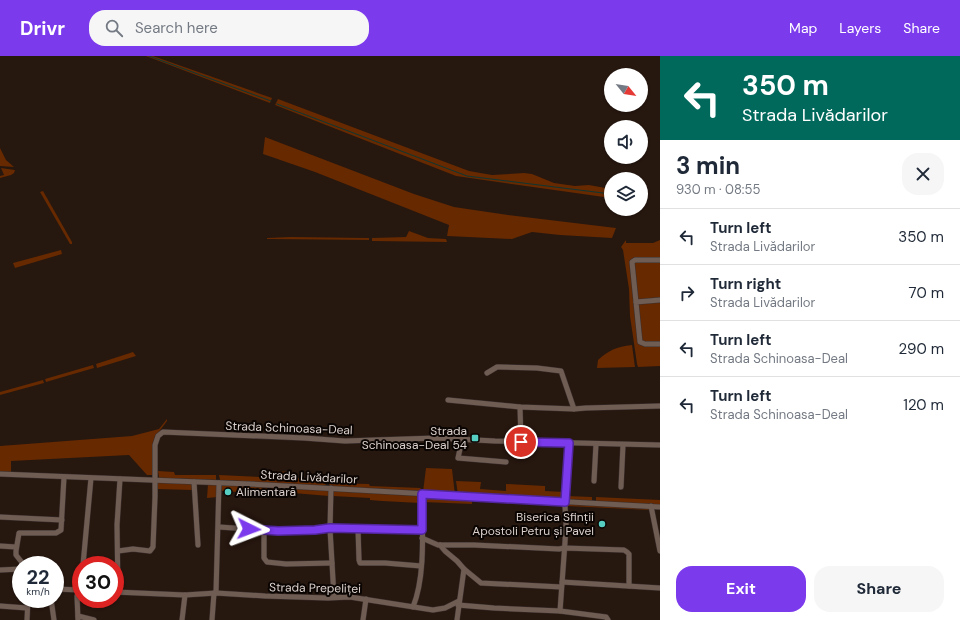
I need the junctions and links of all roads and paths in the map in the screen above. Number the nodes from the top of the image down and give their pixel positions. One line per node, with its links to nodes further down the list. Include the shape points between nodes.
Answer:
1 (660, 260): 3 (street, via 632,262)
2 (660, 300): 3 (street)
3 (636, 302): 4 (street, via 640,342)
4 (660, 344)
5 (487, 373): 9 (street, via 500,367 561,371)
6 (448, 400): 8 (street)
7 (660, 406): 9 (street)
8 (520, 407): 9 (street); 11 (street)
9 (574, 409)
10 (462, 440): 11 (street, Strada Schinoasa-Deal); 16 (street, via 458,458); 21 (street, Strada Schinoasa-Deal, via 436,438 345,441 163,432 156,441)
11 (521, 442): 12 (street, Strada Schinoasa-Deal)
12 (569, 443): 13 (street, Strada Schinoasa-Deal); 28 (street)
13 (596, 444): 14 (street, Strada Schinoasa-Deal); 22 (street)
14 (623, 445): 15 (street, Strada Schinoasa-Deal); 25 (street)
15 (660, 445)
16 (506, 462)
17 (0, 474): 18 (street, Strada Livădarilor)
18 (64, 476): 19 (street, Strada Livădarilor); 32 (street)
19 (91, 478): 20 (street, Strada Livădarilor); 47 (street)
20 (120, 479): 21 (street, Strada Livădarilor); 45 (street)
21 (155, 480): 23 (street, Strada Livădarilor); 45 (street, via 152,549)
22 (594, 481)
23 (194, 482): 24 (street, Strada Livădarilor); 39 (street)
24 (219, 483): 26 (street, Strada Livădarilor); 33 (street)
25 (621, 487)
26 (331, 488): 27 (street, Strada Livădarilor); 34 (street)
27 (422, 494): 28 (street, Strada Livădarilor); 37 (street)
28 (565, 502): 29 (street, Strada Livădarilor); 43 (street)
29 (651, 506): 30 (street, Strada Livădarilor); 44 (street)
30 (660, 506)
31 (0, 517): 32 (street)
32 (62, 520): 42 (street, via 58,533 20,533)
33 (219, 527): 36 (street); 58 (street)
34 (330, 528): 35 (street); 36 (street); 49 (street)
35 (358, 528): 37 (street); 50 (street, via 360,563)
36 (264, 530): 49 (street, via 264,558 267,562)
37 (422, 530): 38 (street)
38 (422, 538): 40 (street); 50 (street)
39 (198, 545)
40 (440, 545): 43 (street); 52 (street)
41 (0, 546): 42 (street)
42 (16, 547): 46 (street)
43 (564, 548): 54 (street); 55 (street, via 626,551 629,554)
44 (660, 550)
45 (118, 551): 48 (street)
46 (17, 556)
47 (84, 556)
48 (118, 556)
49 (332, 563): 60 (street)
50 (421, 566): 67 (street)
51 (12, 569): 53 (street)
52 (464, 569): 54 (street, via 484,584); 63 (street)
53 (0, 570)
54 (561, 584): 55 (street); 71 (street)
55 (629, 586): 56 (street)
56 (660, 588)
57 (124, 592): 59 (street, Strada Prepeliței)
58 (215, 593): 59 (street, Strada Prepeliței); 60 (street, Strada Prepeliței); 77 (street)
59 (185, 595): 76 (street)
60 (334, 597): 61 (street, Strada Prepeliței)
61 (366, 599): 62 (street, Strada Prepeliței); 66 (street)
62 (373, 600): 66 (street); 67 (street, Strada Prepeliței)
63 (459, 603): 67 (street, Strada Prepeliței, via 433,610); 71 (street, Strada Prepeliței, via 494,608); 79 (street)
64 (0, 606): 65 (street)
65 (12, 607)
66 (366, 607): 78 (street)
67 (413, 607)
68 (27, 608): 73 (street)
69 (52, 608): 74 (street)
70 (78, 608): 72 (street)
71 (560, 611): 80 (street, Strada Prepeliței, via 606,617)
72 (78, 618): 75 (street)
73 (27, 620)
74 (54, 620)
75 (94, 620)
76 (182, 620)
77 (212, 620)
78 (363, 620)
79 (457, 620)
80 (608, 620)

